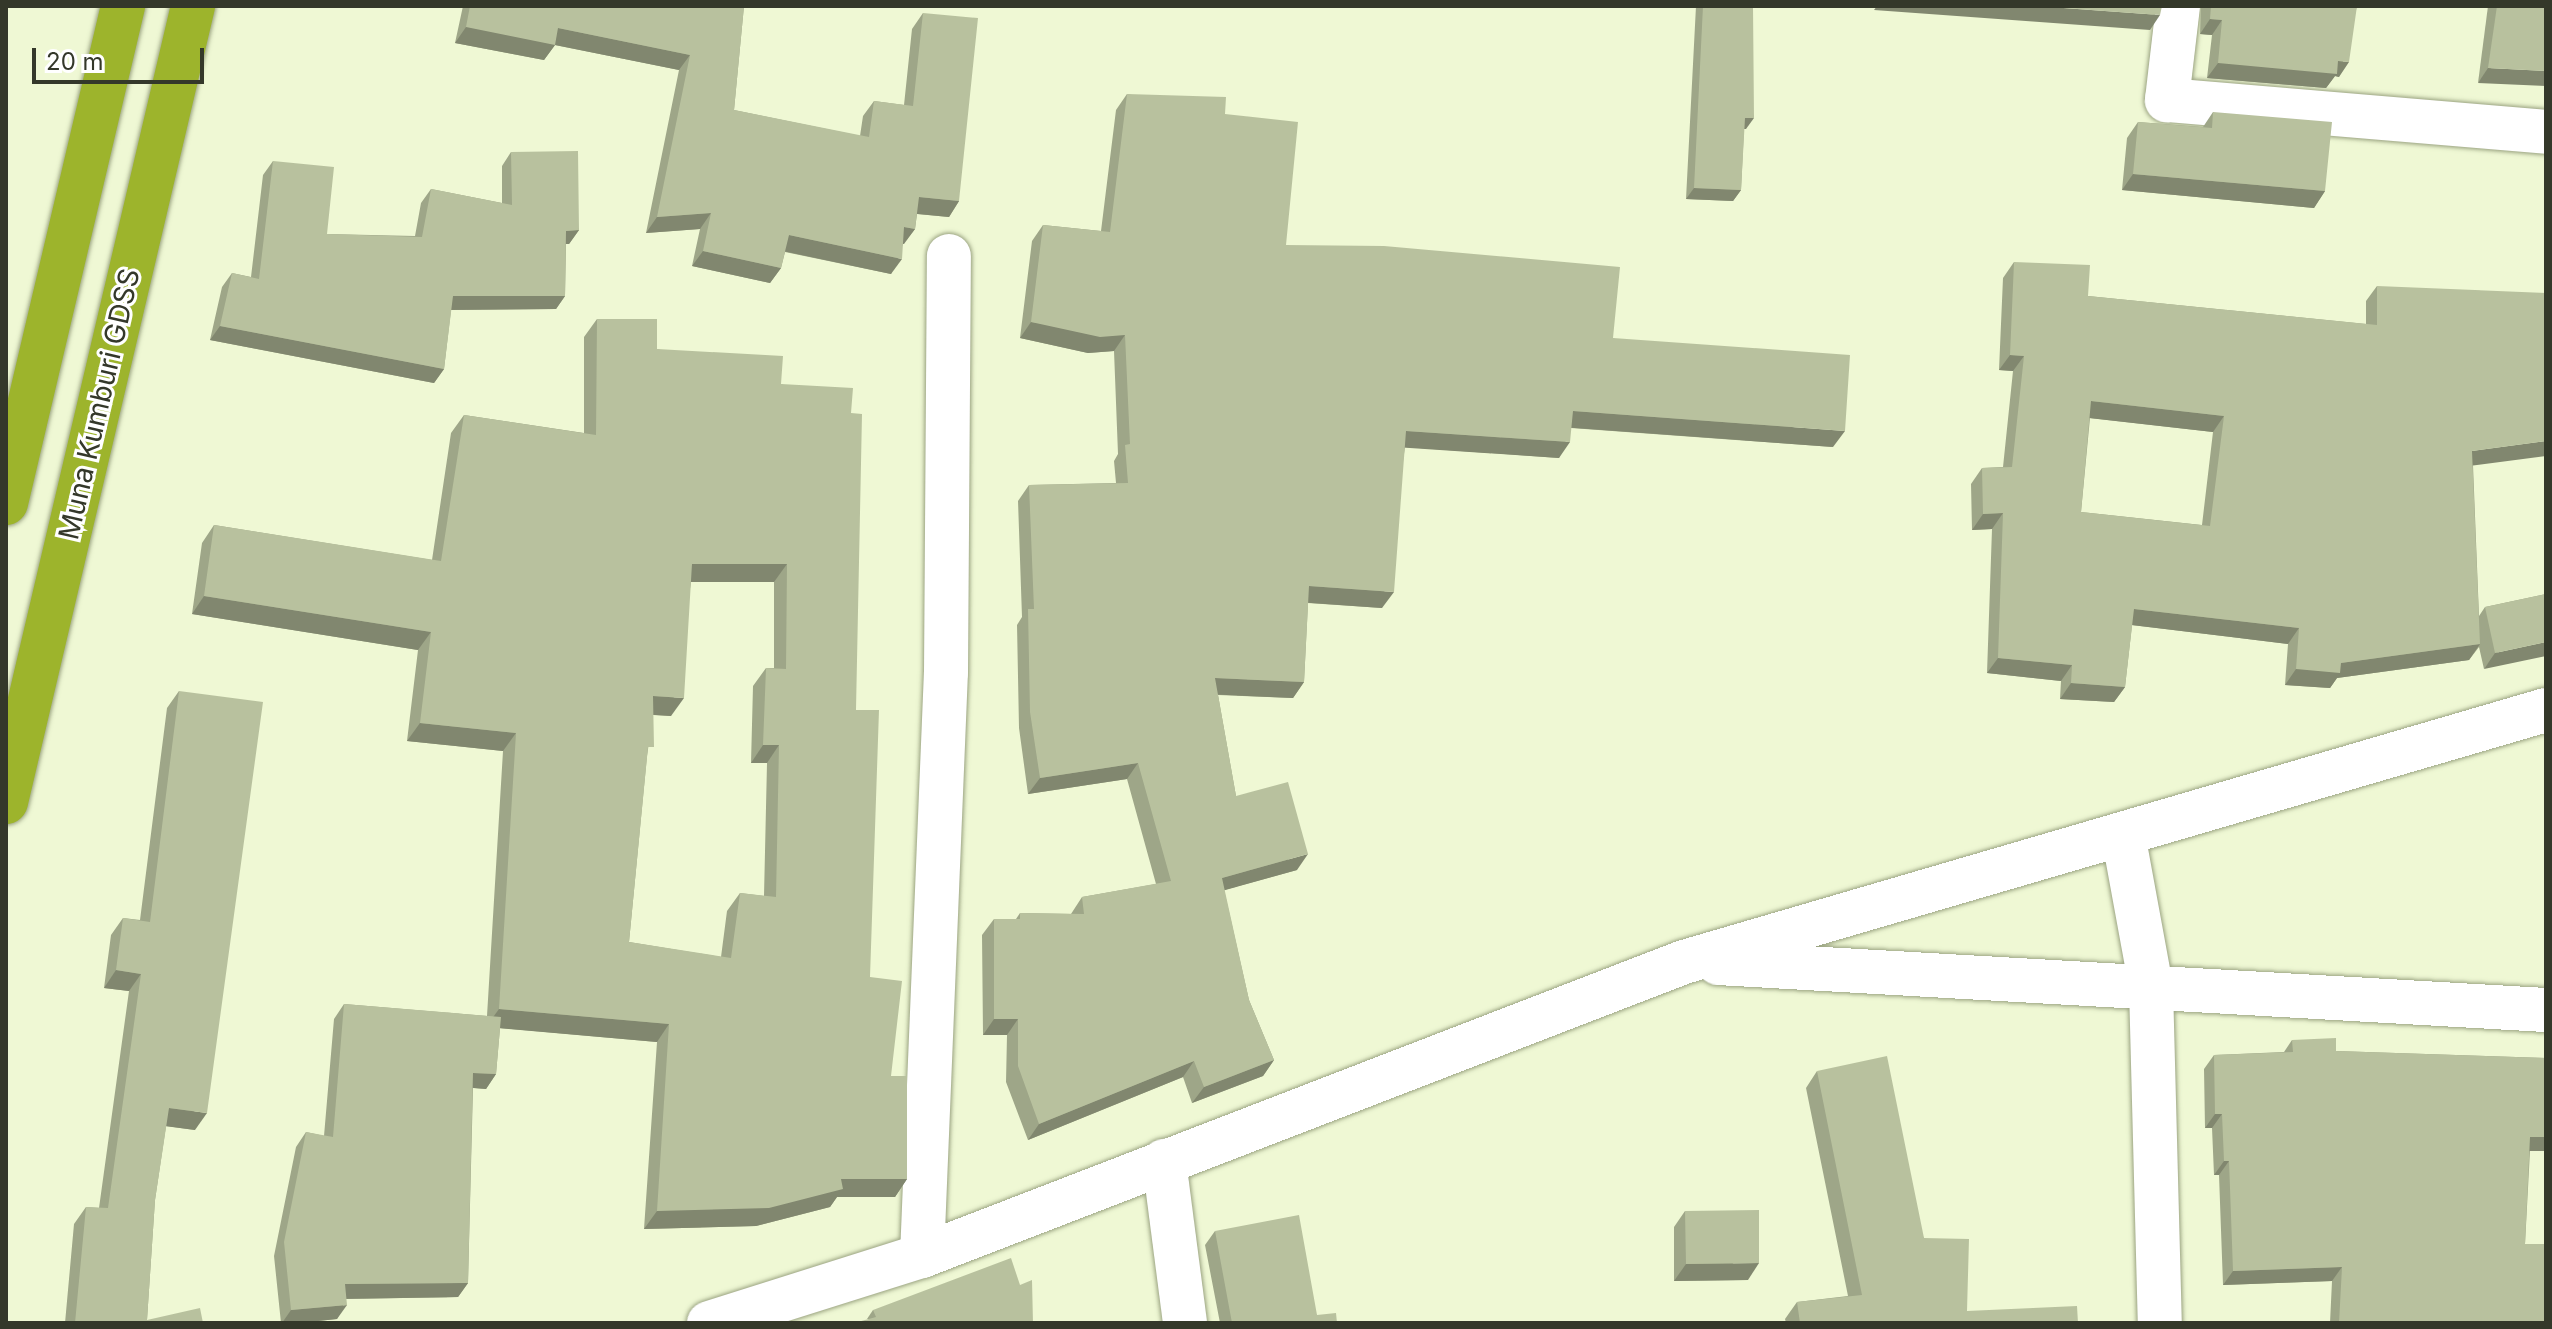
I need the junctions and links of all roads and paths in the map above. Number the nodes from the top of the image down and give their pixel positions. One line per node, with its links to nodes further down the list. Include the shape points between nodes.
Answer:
1 (123, 6): 6 (highway)
2 (193, 6): 8 (highway, Muna Kumburi GDSS)
3 (2178, 6): 4 (street, via 2167,100)
4 (2546, 132)
5 (949, 256): 14 (street, via 946,672)
6 (6, 503)
7 (2546, 710): 9 (street)
8 (6, 802)
9 (2123, 834): 10 (street); 11 (street)
10 (1684, 962): 11 (street); 13 (street)
11 (2151, 987): 12 (street); 17 (street)
12 (2546, 1010)
13 (1164, 1161): 14 (street); 16 (street)
14 (922, 1256): 15 (street)
15 (709, 1323)
16 (1185, 1323)
17 (2160, 1323)

